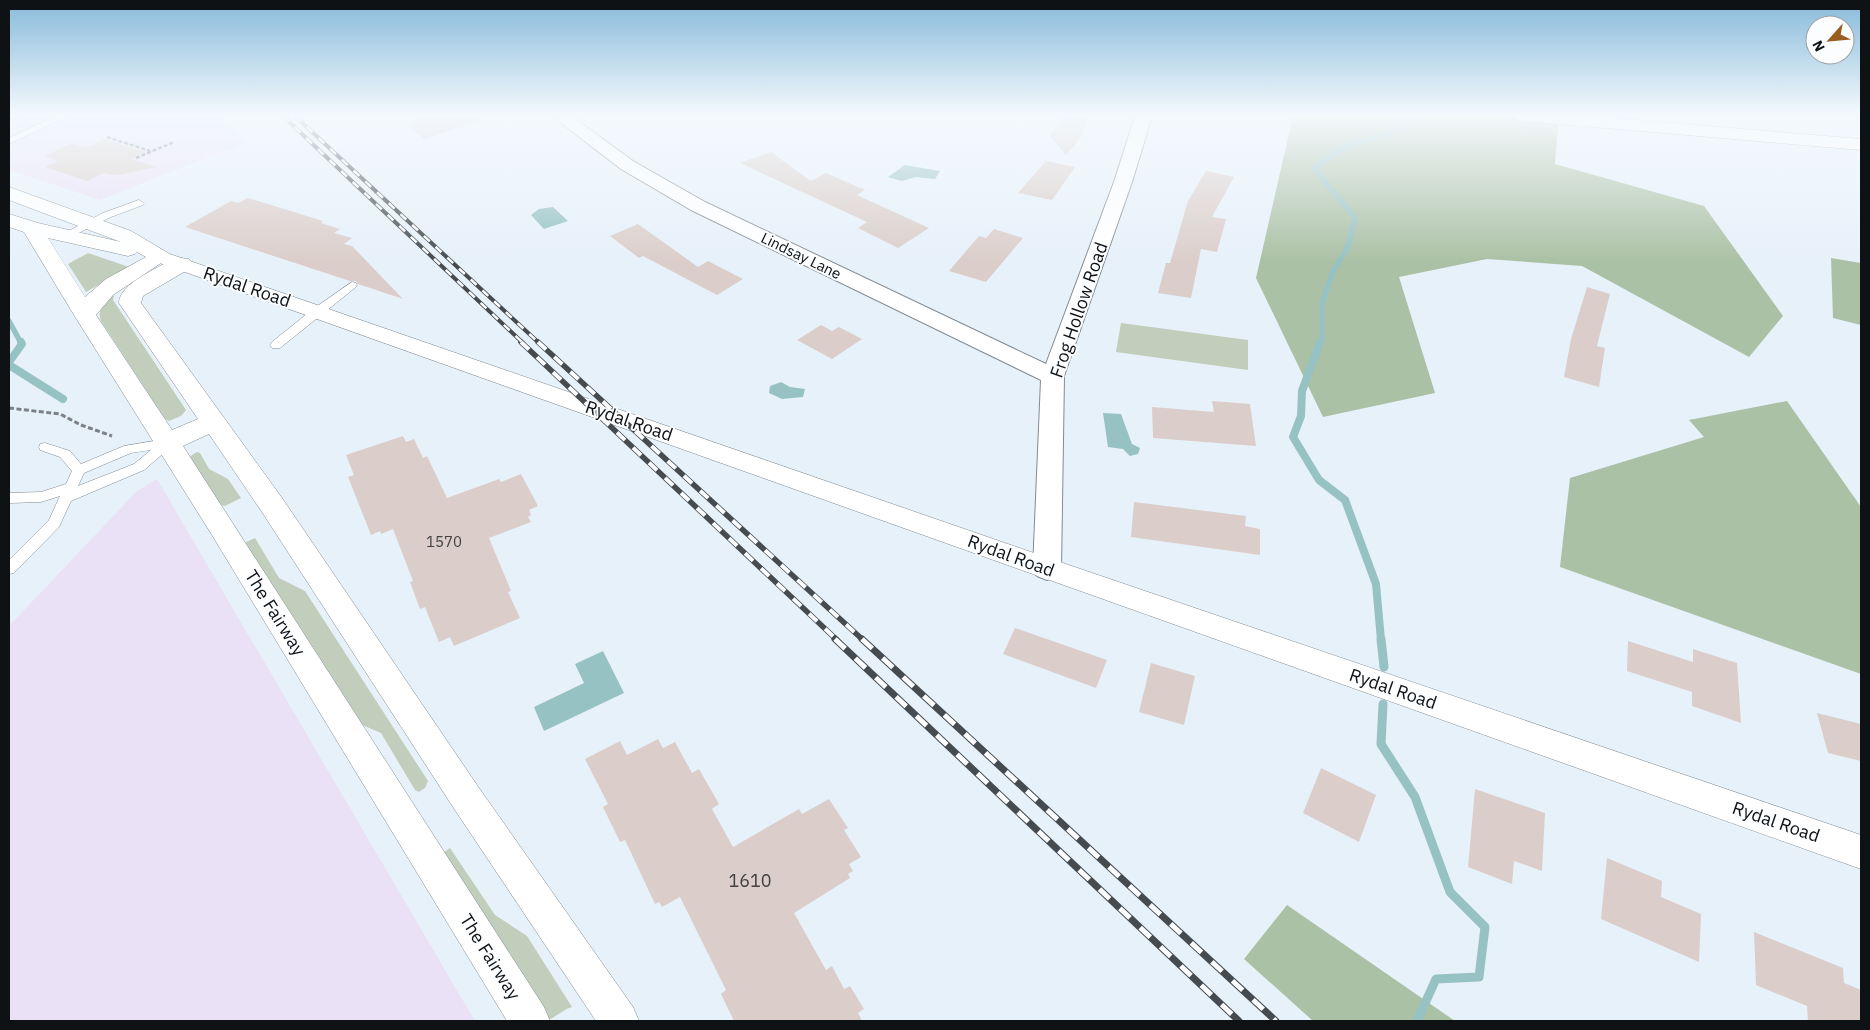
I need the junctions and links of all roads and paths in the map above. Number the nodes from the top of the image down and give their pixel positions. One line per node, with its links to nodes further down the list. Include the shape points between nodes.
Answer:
1 (626, 164): 13 (street, Lindsay Lane, via 698,206)
2 (1129, 164): 13 (street, Frog Hollow Road)
3 (9, 193): 5 (main road, Rydal Road)
4 (139, 203): 5 (lane)
5 (92, 223): 7 (lane); 8 (main road, Rydal Road, via 124,235)
6 (21, 224): 7 (main road, Rydal Road); 11 (main road, The Fairway)
7 (64, 236): 8 (main road, Rydal Road)
8 (171, 260): 10 (main road, Rydal Road); 11 (main road, via 117,282 89,305); 15 (main road, via 135,291 130,303)
9 (352, 285): 10 (lane)
10 (317, 311): 12 (lane); 23 (main road, Rydal Road)
11 (85, 315): 17 (main road, The Fairway)
12 (276, 345)
13 (1053, 376): 23 (street, Frog Hollow Road)
14 (9, 408): 16 (path, via 60,414 111,436)
15 (214, 422): 17 (main road); 26 (main road)
16 (118, 435)
17 (167, 443): 19 (lane, via 129,449); 20 (lane, via 139,467); 25 (main road, The Fairway)
18 (45, 447): 19 (lane, via 65,454)
19 (79, 470): 20 (lane)
20 (69, 492): 21 (lane); 22 (lane, via 54,523)
21 (9, 498)
22 (9, 569)
23 (1047, 569): 24 (main road, Rydal Road)
24 (1861, 852)
25 (530, 1021)
26 (619, 1021)

